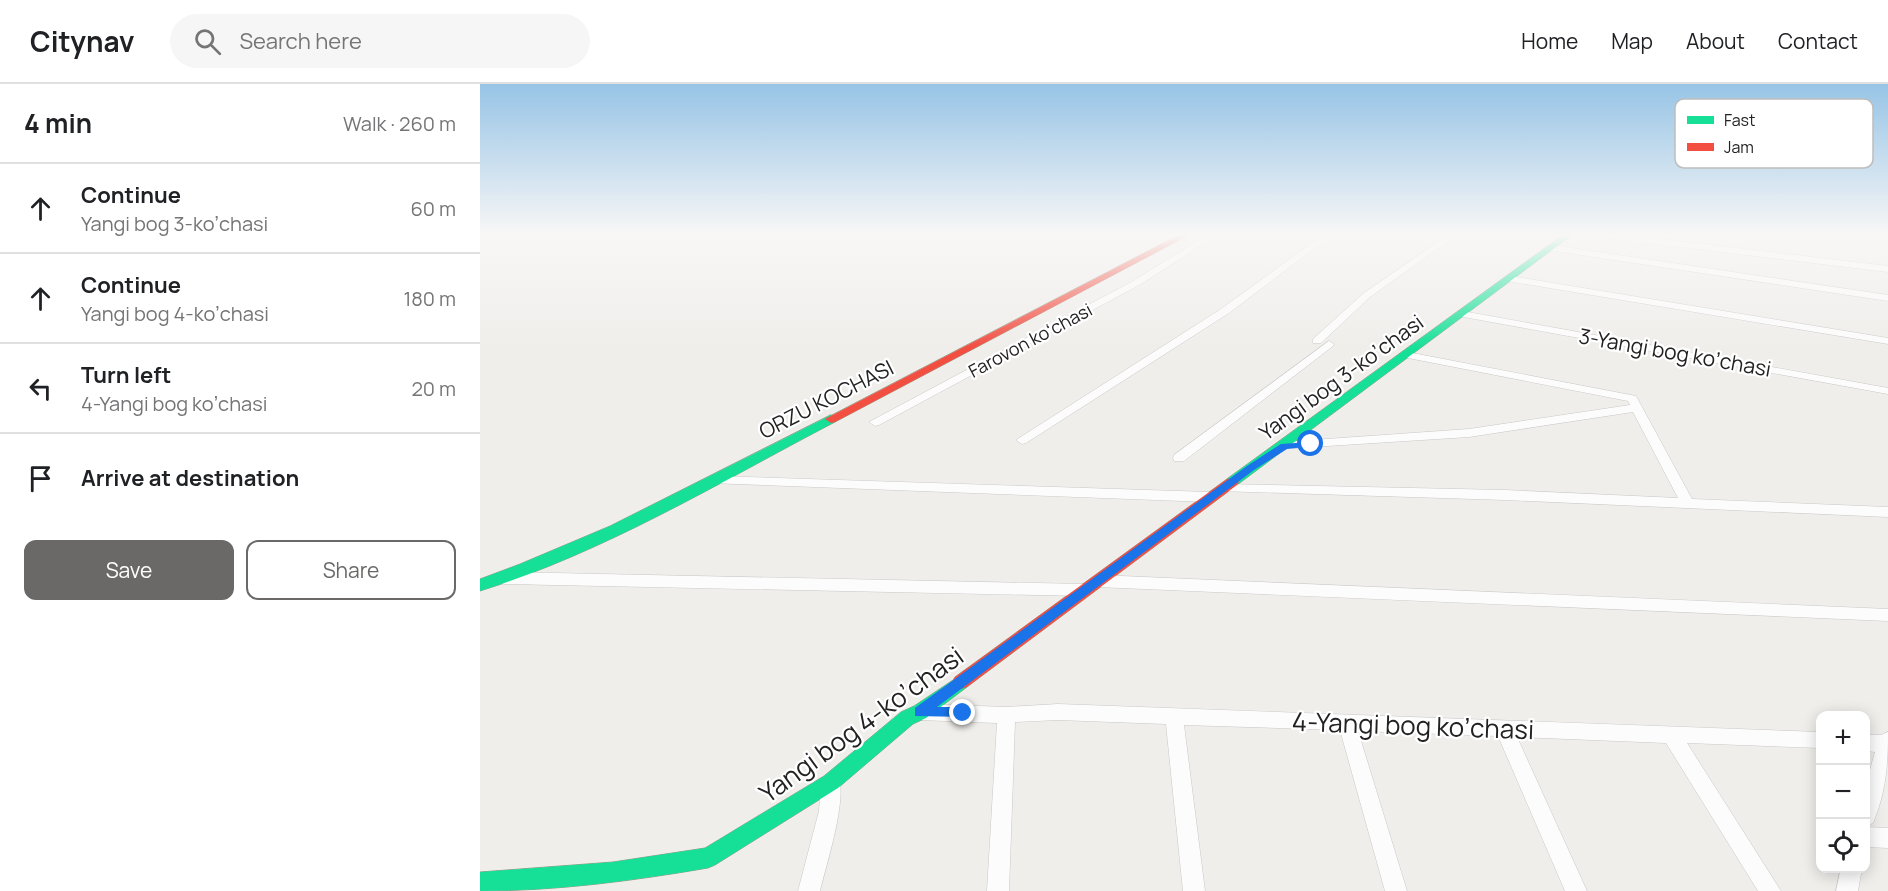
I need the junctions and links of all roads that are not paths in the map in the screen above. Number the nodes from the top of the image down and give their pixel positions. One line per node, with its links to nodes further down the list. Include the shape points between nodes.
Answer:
1 (1116, 273): 18 (street, ORZU KOCHASI)
2 (1153, 273): 14 (street, Farovon koʻchasi)
3 (1277, 273): 15 (street, via 1225,311)
4 (1399, 273): 17 (street, via 1367,295 1323,342)
5 (1518, 273): 7 (street, Yangi bog 3-koʼchasi)
6 (1717, 273): 8 (street)
7 (1510, 279): 9 (street, Yangi bog 3-koʼchasi); 10 (street)
8 (1888, 298)
9 (1462, 314): 11 (street, Yangi bog 3-koʼchasi); 12 (street, 3-Yangi bog koʼchasi)
10 (1888, 340)
11 (1407, 355): 13 (street, via 1627,396); 16 (street, Yangi bog 3-koʼchasi)
12 (1888, 391)
13 (1637, 408): 16 (street, via 1443,436); 21 (street)
14 (875, 422)
15 (1022, 440)
16 (1284, 446): 19 (street, Yangi bog 3-koʼchasi)
17 (1179, 458)
18 (714, 480): 20 (street); 23 (street, ORZU KOCHASI, via 595,540)
19 (1224, 488): 20 (street, Yangi bog 4-koʼchasi); 21 (street)
20 (1209, 497): 24 (street, Yangi bog 4-koʼchasi)
21 (1687, 502): 22 (street)
22 (1888, 512)
23 (504, 578): 25 (street, ORZU KOCHASI); 26 (street)
24 (1098, 581): 26 (street, Yangi bog 4-koʼchasi); 27 (street)
25 (480, 585)
26 (1083, 590): 28 (street, Yangi bog 4-koʼchasi)
27 (1888, 615)
28 (920, 712): 29 (street, 4-Yangi bog koʼchasi); 37 (street, Yangi bog 4-koʼchasi)
29 (1006, 716): 30 (street, 4-Yangi bog koʼchasi, via 1058,712); 45 (street)
30 (1174, 716): 31 (street, 4-Yangi bog koʼchasi); 46 (street)
31 (1347, 724): 32 (street, 4-Yangi bog koʼchasi); 47 (street)
32 (1504, 728): 33 (street, 4-Yangi bog koʼchasi); 48 (street)
33 (1671, 735): 34 (street, 4-Yangi bog koʼchasi); 49 (street)
34 (1816, 740)
35 (1870, 742): 36 (street)
36 (1888, 742): 38 (street)
37 (831, 782): 42 (street, Yangi bog 4-koʼchasi, via 708,858); 44 (street, via 829,811)
38 (1870, 803)
39 (1870, 837): 40 (street)
40 (1888, 838)
41 (1851, 873): 50 (street)
42 (609, 882): 43 (street, Yangi bog 4-koʼchasi)
43 (480, 884)
44 (809, 891)
45 (998, 891)
46 (1194, 891)
47 (1396, 891)
48 (1576, 891)
49 (1770, 891)
50 (1847, 891)

